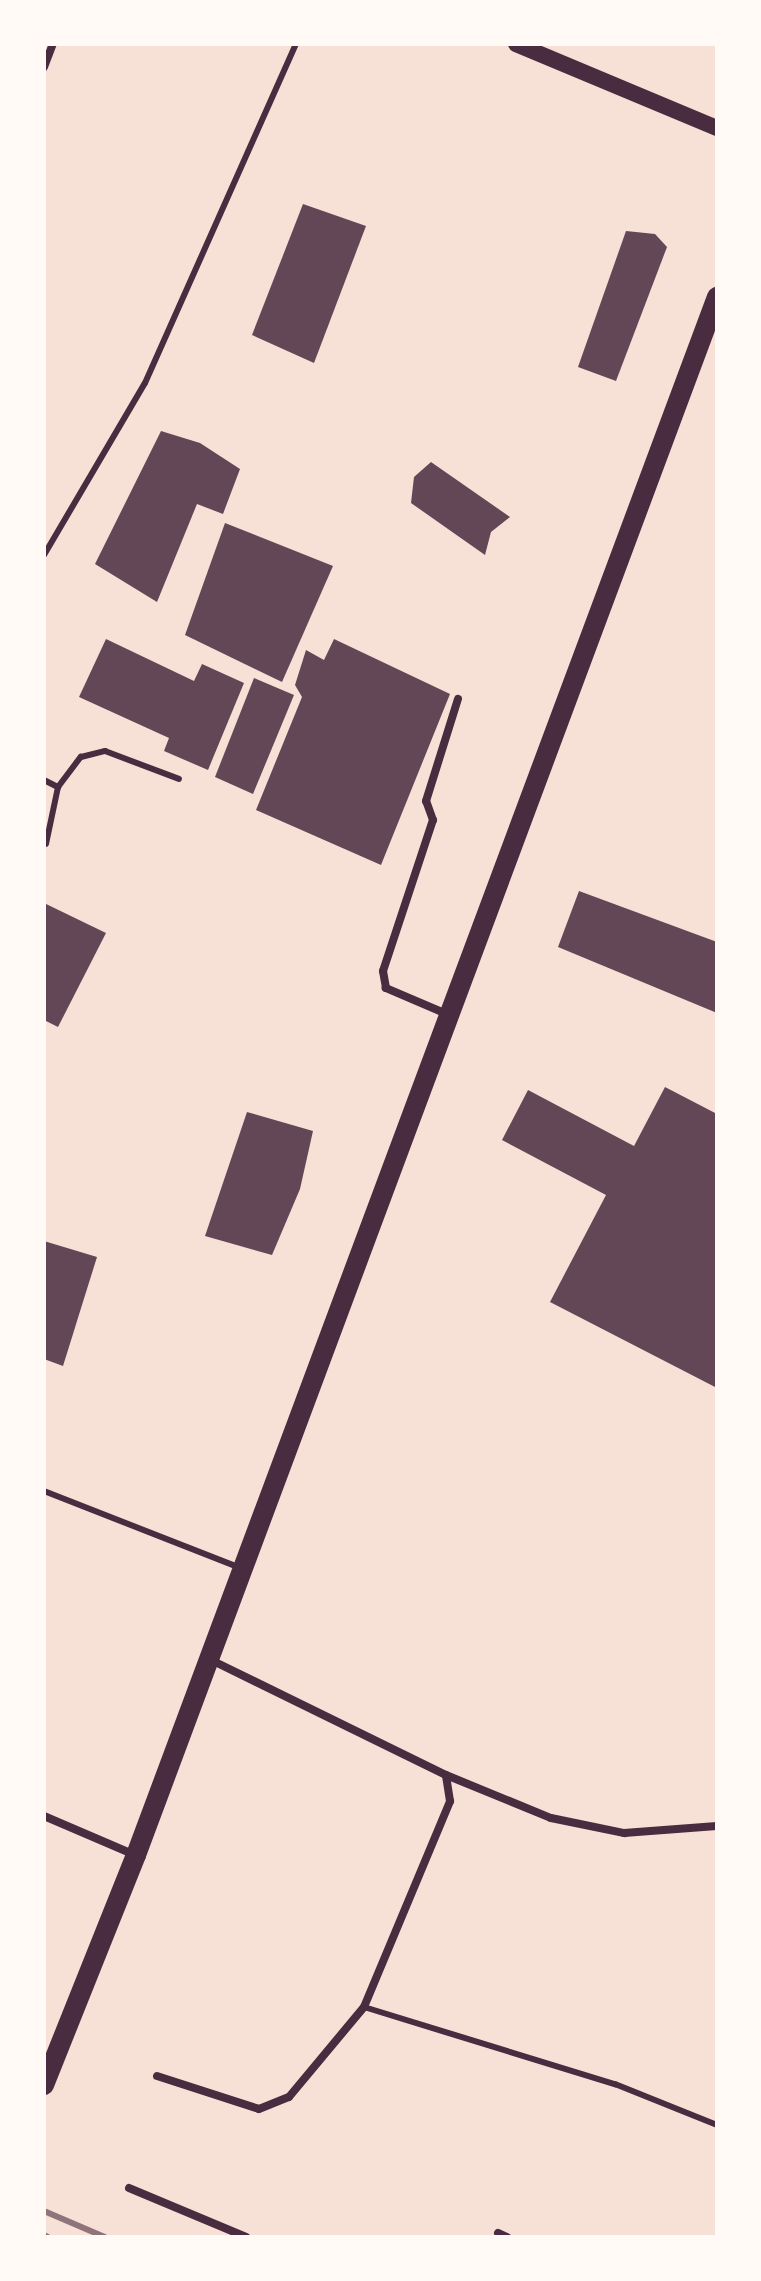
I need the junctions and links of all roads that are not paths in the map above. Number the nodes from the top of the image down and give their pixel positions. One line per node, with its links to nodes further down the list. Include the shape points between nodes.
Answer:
1 (53, 44): 4 (street)
2 (296, 44): 7 (lane, via 145,383)
3 (516, 44): 5 (main road)
4 (44, 67)
5 (717, 128)
6 (717, 297): 13 (main road)
7 (44, 555)
8 (458, 699): 13 (street, via 426,801 433,820 383,971 386,988)
9 (179, 779): 11 (lane, via 105,751 81,757)
10 (44, 780): 11 (lane)
11 (58, 787): 12 (lane)
12 (46, 844)
13 (450, 1016): 15 (main road)
14 (44, 1491): 15 (lane)
15 (242, 1568): 16 (main road)
16 (208, 1659): 17 (street); 20 (main road)
17 (446, 1775): 19 (street, via 551,1818 609,1830); 21 (street, via 450,1801)
18 (44, 1816): 20 (street)
19 (716, 1827)
20 (136, 1855): 23 (main road)
21 (364, 2007): 22 (street, via 289,2097 259,2109); 24 (lane, via 615,2084)
22 (157, 2076)
23 (44, 2085)
24 (717, 2125)
25 (129, 2188): 27 (street)
26 (498, 2233): 28 (street)
27 (246, 2237)
28 (507, 2237)

